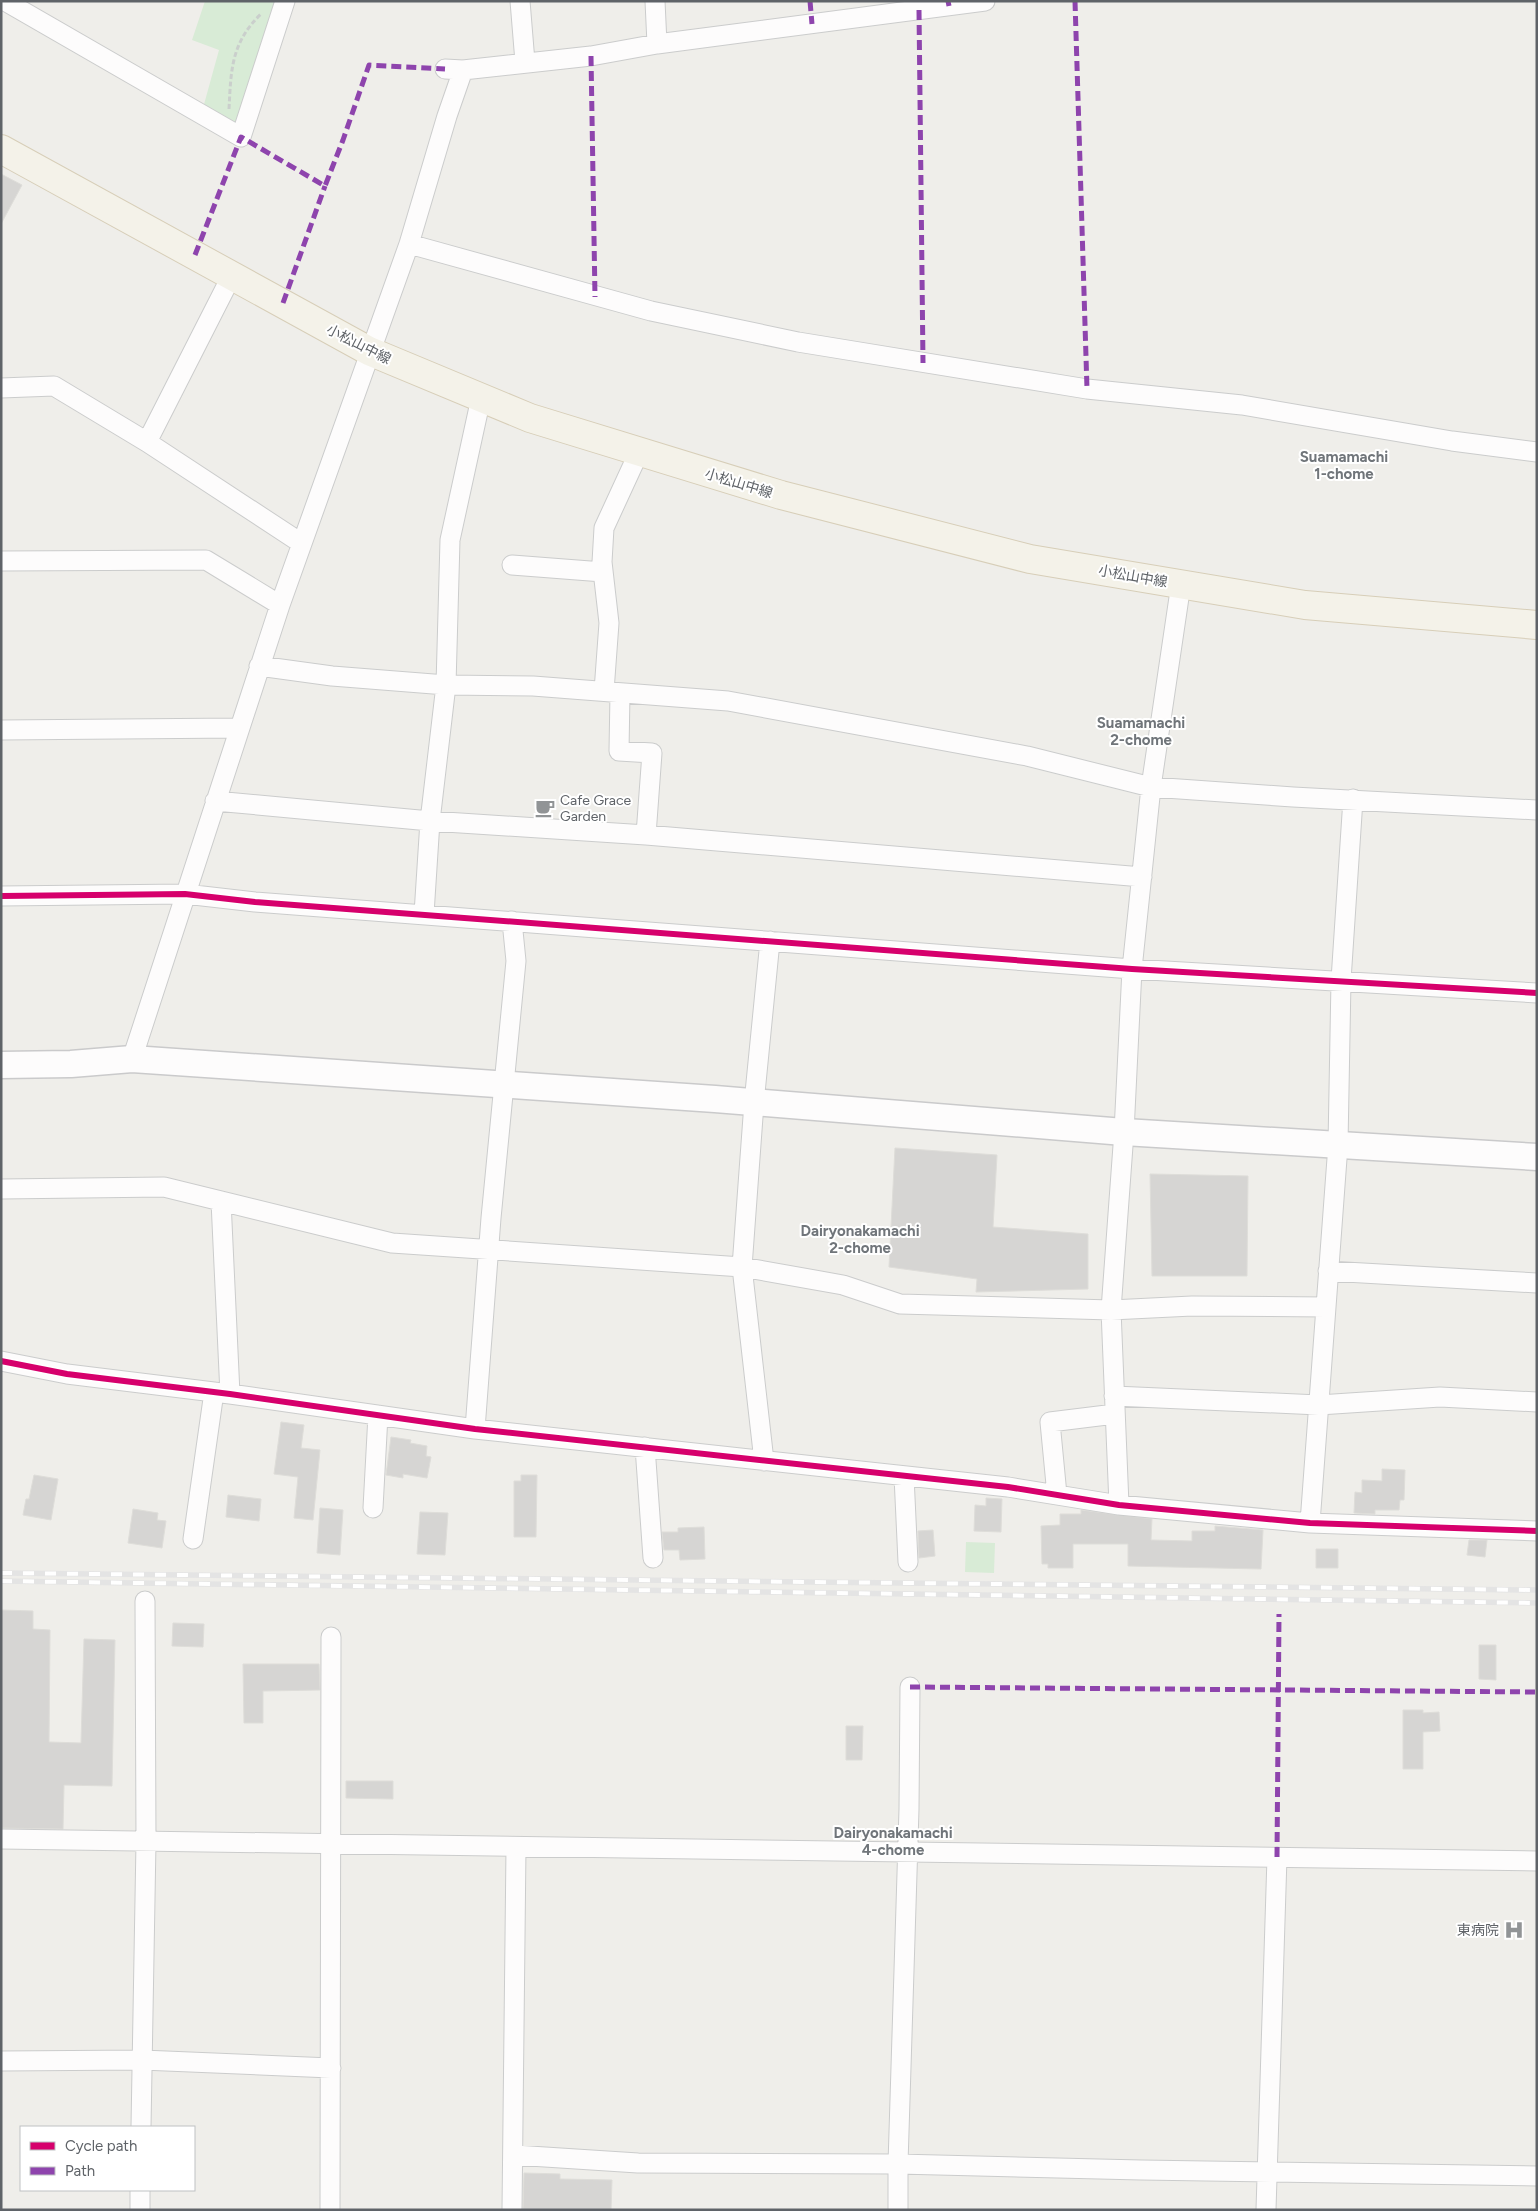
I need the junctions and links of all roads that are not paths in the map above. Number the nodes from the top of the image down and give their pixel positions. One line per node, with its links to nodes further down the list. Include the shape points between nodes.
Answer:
1 (5, 1): 2 (street, via 241,137)
2 (284, 1)
3 (520, 1): 7 (street)
4 (654, 1): 6 (street)
5 (985, 1): 6 (street)
6 (657, 44): 7 (street, via 591,56)
7 (526, 62): 9 (street, via 454,69 447,116)
8 (1, 149): 10 (main road, 小松山中線)
9 (409, 244): 11 (street); 16 (street, via 651,311 798,342 1087,389 1242,405 1452,441)
10 (232, 275): 11 (main road, 小松山中線); 14 (street)
11 (369, 351): 13 (main road, 小松山中線); 17 (street)
12 (1, 388): 14 (street, via 54,386)
13 (481, 398): 15 (main road, 小松山中線, via 530,418); 25 (street, via 450,540)
14 (147, 442): 17 (street)
15 (639, 452): 20 (street, via 604,528); 21 (main road, 小松山中線, via 781,496 1030,559)
16 (1537, 452)
17 (301, 543): 22 (street)
18 (1, 561): 22 (street, via 206,560)
19 (512, 565): 20 (street)
20 (603, 572): 26 (street)
21 (1181, 584): 23 (main road, 小松山中線, via 1306,605); 29 (street)
22 (280, 605): 24 (street)
23 (1537, 625)
24 (259, 666): 25 (street, via 332,676); 27 (street)
25 (446, 685): 26 (street, via 533,686); 33 (street)
26 (612, 692): 29 (street, via 728,701 1027,756); 34 (street, via 618,751 652,753)
27 (238, 728): 28 (street); 31 (street)
28 (1, 730)
29 (1151, 786): 30 (street); 35 (street)
30 (1352, 799): 32 (street); 42 (street)
31 (215, 800): 33 (street); 36 (street)
32 (1537, 810)
33 (430, 821): 34 (street); 38 (street)
34 (646, 835): 35 (street)
35 (1142, 877): 41 (street)
36 (185, 894): 37 (street); 38 (street); 44 (street)
37 (1, 896)
38 (424, 914): 39 (street)
39 (512, 920): 40 (street); 46 (street, via 516,961)
40 (770, 941): 41 (street); 47 (street)
41 (1132, 969): 42 (street); 48 (street)
42 (1341, 980): 43 (street); 49 (street)
43 (1537, 993)
44 (132, 1059): 45 (street, via 71,1064); 46 (street)
45 (1, 1064)
46 (504, 1085): 47 (street); 53 (street)
47 (754, 1102): 48 (street); 54 (street)
48 (1124, 1132): 49 (street); 58 (street)
49 (1338, 1145): 50 (street); 55 (street)
50 (1537, 1157)
51 (1, 1188): 52 (street, via 164,1187)
52 (221, 1201): 53 (street, via 392,1243); 60 (street)
53 (489, 1249): 54 (street); 65 (street)
54 (742, 1267): 58 (street, via 843,1285 900,1304); 67 (street)
55 (1328, 1271): 56 (street); 57 (street)
56 (1537, 1283)
57 (1326, 1307): 58 (street, via 1192,1306); 63 (street)
58 (1111, 1310): 62 (street)
59 (1, 1361): 60 (street, via 67,1374)
60 (222, 1393): 64 (street); 74 (street)
61 (1537, 1402): 63 (street, via 1440,1397)
62 (1115, 1405): 63 (street); 69 (street, via 1050,1422); 70 (street)
63 (1319, 1405): 72 (street)
64 (378, 1415): 65 (street); 71 (street)
65 (475, 1429): 66 (street)
66 (645, 1447): 67 (street); 75 (street)
67 (764, 1461): 68 (street)
68 (904, 1476): 69 (street); 76 (street)
69 (1057, 1495): 70 (street)
70 (1119, 1505): 72 (street)
71 (373, 1508)
72 (1310, 1523): 73 (street)
73 (1537, 1531)
74 (193, 1539)
75 (653, 1558)
76 (908, 1562)
77 (145, 1602): 81 (street)
78 (331, 1637): 82 (street)
79 (910, 1687): 84 (street)
80 (1, 1839): 81 (street)
81 (146, 1842): 82 (street); 87 (street)
82 (330, 1845): 83 (street); 89 (street)
83 (516, 1848): 84 (street); 91 (street)
84 (907, 1853): 85 (street); 92 (street)
85 (1276, 1858): 86 (street); 93 (street)
86 (1537, 1861)
87 (142, 2060): 88 (street); 89 (street); 90 (street)
88 (1, 2061)
89 (331, 2068): 97 (street)
90 (141, 2126)
91 (514, 2155): 92 (street, via 638,2163); 98 (street)
92 (898, 2164): 93 (street); 99 (street)
93 (1266, 2172): 94 (street); 100 (street)
94 (1537, 2176)
95 (140, 2191): 96 (street)
96 (140, 2210)
97 (330, 2210)
98 (512, 2210)
99 (898, 2210)
100 (1266, 2210)

